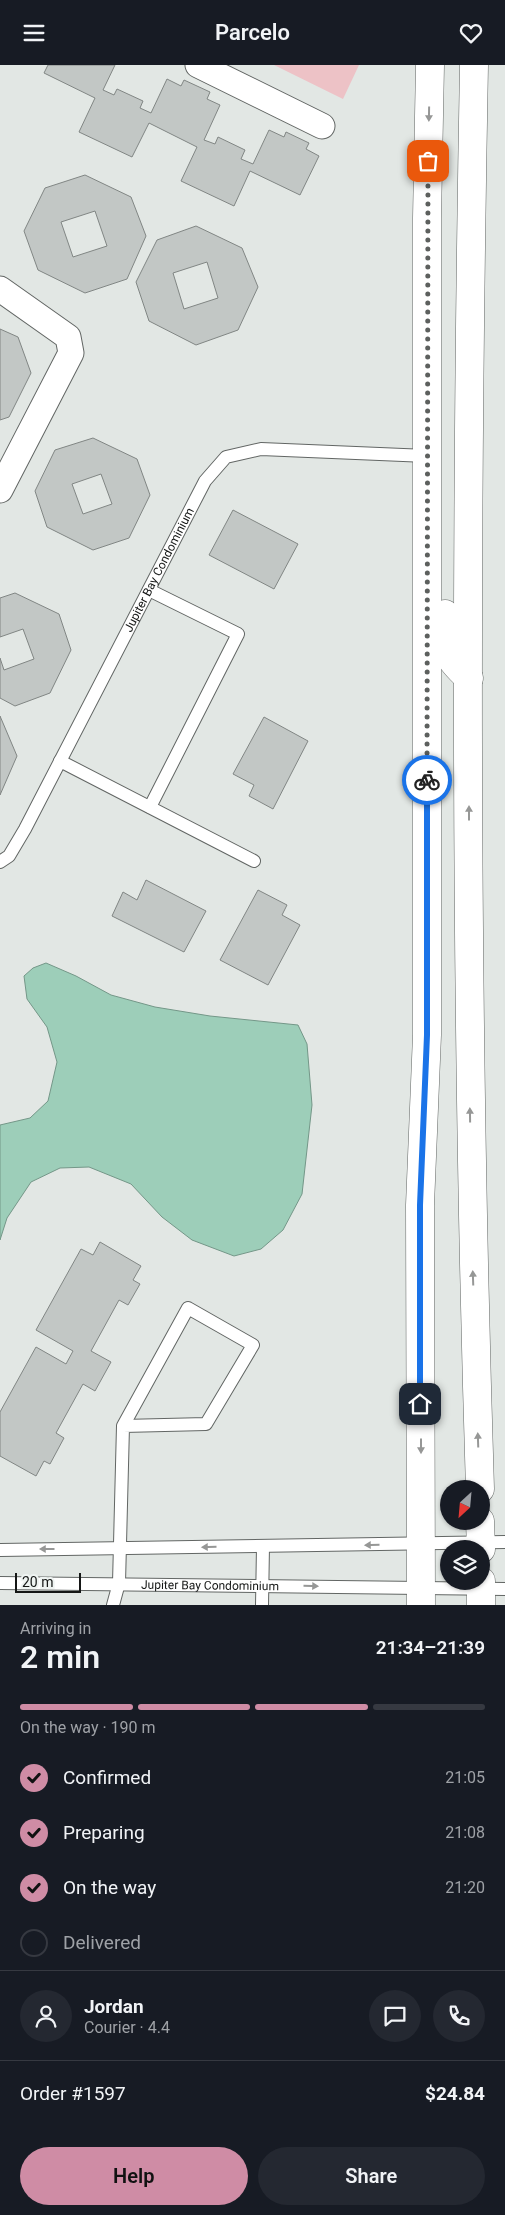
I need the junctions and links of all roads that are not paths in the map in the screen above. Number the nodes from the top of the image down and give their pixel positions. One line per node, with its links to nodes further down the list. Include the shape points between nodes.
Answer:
1 (198, 65): 5 (street)
2 (430, 65): 8 (main road, one-way to 8)
3 (458, 65): 6 (main road, via 458,108)
4 (474, 65): 6 (main road)
5 (322, 125)
6 (472, 152): 12 (main road)
7 (0, 289): 10 (street, via 68,337 71,353)
8 (427, 456): 9 (main road); 11 (lane, Jupiter Bay Condominium, via 261,449 226,457 206,481)
9 (428, 488): 12 (main road, via 446,537 444,646 454,665); 13 (main road)
10 (0, 491)
11 (149, 590): 14 (lane, Jupiter Bay Condominium); 15 (lane, via 238,634)
12 (469, 678): 18 (main road, one-way to 12)
13 (427, 703): 18 (main road, via 442,714 452,729 451,829 456,956); 22 (main road, one-way to 22, via 427,1035 420,1205)
14 (60, 761): 15 (lane); 17 (lane, Jupiter Bay Condominium, via 9,857)
15 (150, 807): 16 (lane)
16 (254, 861)
17 (0, 862)
18 (470, 1039): 20 (main road, one-way to 18)
19 (123, 1425): 19 (lane, via 188,1308 253,1345 206,1424); 24 (lane)
20 (480, 1480)
21 (487, 1539): 22 (lane)
22 (421, 1544): 23 (lane, one-way to 23); 30 (main road)
23 (262, 1546): 24 (lane, one-way to 24); 28 (lane)
24 (120, 1549): 25 (lane, one-way to 25); 27 (lane)
25 (0, 1550)
26 (0, 1583): 27 (lane, Jupiter Bay Condominium)
27 (118, 1583): 28 (lane, Jupiter Bay Condominium); 31 (lane)
28 (262, 1585): 30 (lane, Jupiter Bay Condominium, one-way to 30); 32 (lane)
29 (487, 1591): 30 (lane, Jupiter Bay Condominium)
30 (421, 1597)
31 (113, 1605)
32 (262, 1605)

